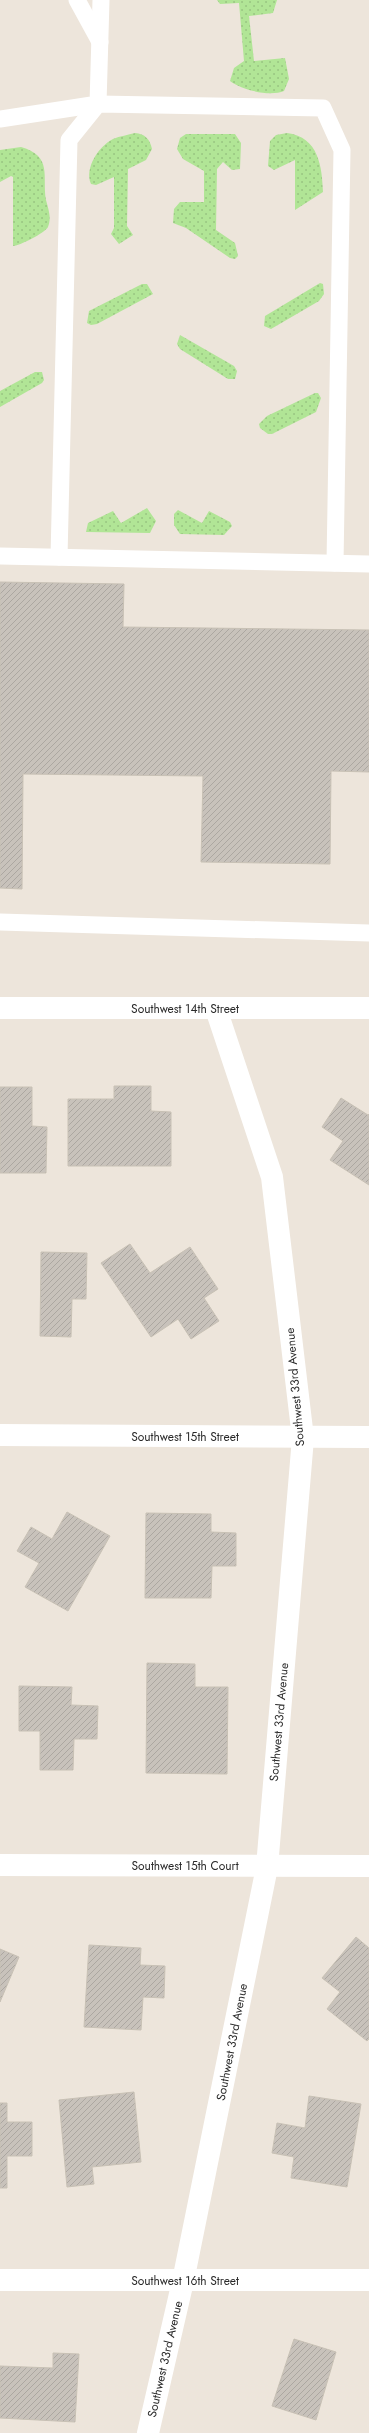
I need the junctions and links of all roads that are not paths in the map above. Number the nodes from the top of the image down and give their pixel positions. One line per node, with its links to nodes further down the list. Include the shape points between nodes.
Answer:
1 (77, 0): 3 (lane)
2 (101, 0): 3 (lane)
3 (100, 42): 4 (lane)
4 (98, 104): 5 (lane); 7 (lane, via 69,140); 8 (lane, via 323,108 342,150)
5 (0, 119)
6 (0, 556): 7 (lane)
7 (59, 557): 8 (lane)
8 (334, 563): 9 (lane)
9 (369, 564)
10 (0, 922): 11 (lane)
11 (369, 933)
12 (0, 1008): 14 (street, Southwest 14th Street)
13 (369, 1008): 14 (street, Southwest 14th Street)
14 (216, 1009): 17 (street, Southwest 33rd Avenue, via 272,1177)
15 (0, 1435): 17 (street, Southwest 15th Street)
16 (369, 1437): 17 (street, Southwest 15th Street)
17 (303, 1438): 20 (street, Southwest 33rd Avenue)
18 (0, 1866): 20 (street, Southwest 15th Court)
19 (369, 1866): 20 (street, Southwest 15th Court)
20 (267, 1867): 23 (street, Southwest 33rd Avenue)
21 (0, 2280): 23 (street, Southwest 16th Street)
22 (369, 2280): 23 (street, Southwest 16th Street)
23 (183, 2281): 24 (street, Southwest 33rd Avenue)
24 (148, 2433)

